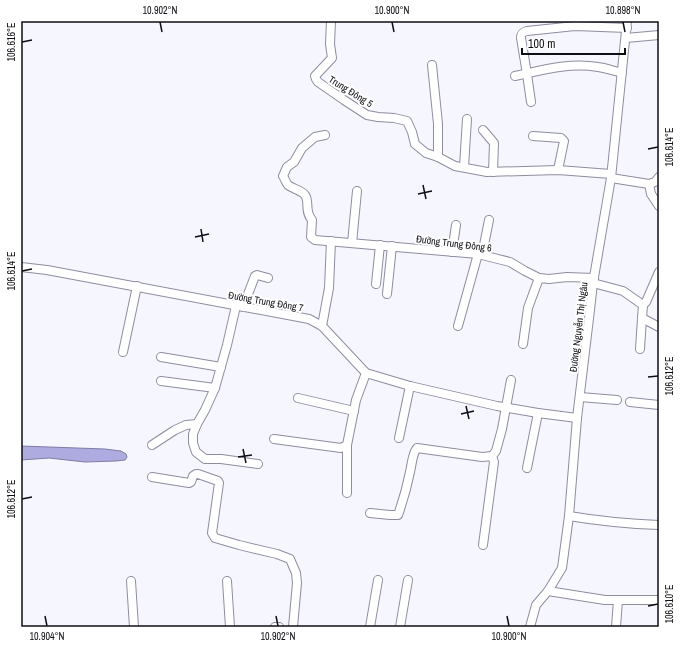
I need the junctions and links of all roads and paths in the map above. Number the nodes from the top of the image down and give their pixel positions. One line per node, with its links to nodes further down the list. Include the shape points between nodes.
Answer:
1 (331, 21): 14 (street, Trung Đông 5, via 332,58 316,76 318,82 367,115 407,121 415,144 426,153)
2 (627, 25): 4 (street, Đường Nguyễn Thị Ngâu); 7 (street, via 575,26 523,32 521,38)
3 (659, 35): 4 (street)
4 (626, 38): 6 (street, Đường Nguyễn Thị Ngâu)
5 (432, 65): 14 (street, via 438,124)
6 (622, 73): 7 (street, via 597,67 570,66); 18 (street, Đường Nguyễn Thị Ngâu)
7 (527, 74): 8 (street); 9 (street)
8 (515, 76)
9 (531, 102)
10 (467, 119): 15 (street)
11 (484, 130): 17 (street, via 494,143)
12 (324, 135): 25 (street, Đường Trung Đông 6, via 314,137 302,148 294,162 287,167 284,176 288,185 306,196 308,216 312,220 311,237)
13 (533, 136): 16 (street, via 562,138 564,141)
14 (438, 157): 15 (street, Trung Đông 5)
15 (464, 168): 17 (street, Trung Đông 5)
16 (558, 170): 17 (street, Trung Đông 5); 18 (street, Trung Đông 5)
17 (493, 172)
18 (611, 176): 20 (street, Trung Đông 5); 35 (street, Đường Nguyễn Thị Ngâu)
19 (659, 177): 20 (street)
20 (649, 184): 22 (street, via 651,194)
21 (357, 191): 26 (street)
22 (659, 206)
23 (489, 220): 30 (street)
24 (456, 225): 29 (street)
25 (331, 242): 26 (street, Đường Trung Đông 6); 42 (street, via 329,288)
26 (352, 243): 27 (street, Đường Trung Đông 6)
27 (380, 245): 28 (street, Đường Trung Đông 6); 36 (street)
28 (392, 246): 29 (street, Đường Trung Đông 6); 38 (street)
29 (452, 252): 30 (street, Đường Trung Đông 6)
30 (480, 254): 34 (street, Đường Trung Đông 6, via 510,262); 43 (street)
31 (21, 267): 37 (street, Đường Trung Đông 7)
32 (659, 272): 39 (street)
33 (268, 278): 40 (street, via 255,276)
34 (539, 278): 35 (street, Đường Trung Đông 6, via 567,277); 45 (street, via 528,308)
35 (594, 280): 39 (street, Đường Trung Đông 6, via 624,292); 55 (street, Đường Nguyễn Thị Ngâu)
36 (376, 284)
37 (136, 286): 40 (street, Đường Trung Đông 7); 47 (street)
38 (387, 294)
39 (643, 305): 41 (street)
40 (239, 306): 42 (street, Đường Trung Đông 7, via 309,319); 49 (street)
41 (642, 318): 44 (street); 46 (street)
42 (322, 326): 50 (street, Đường Trung Đông 7)
43 (458, 326)
44 (659, 327)
45 (523, 344)
46 (640, 349)
47 (123, 352)
48 (161, 357): 49 (street)
49 (221, 366): 54 (street)
50 (366, 373): 53 (street); 61 (street)
51 (511, 380): 60 (street)
52 (161, 381): 54 (street)
53 (410, 386): 60 (street); 66 (street)
54 (214, 388): 64 (street)
55 (580, 396): 57 (street); 63 (street, Đường Nguyễn Thị Ngâu)
56 (298, 398): 61 (street)
57 (617, 400)
58 (630, 402): 59 (street)
59 (659, 405)
60 (505, 407): 62 (street); 69 (street, via 502,429 496,451)
61 (354, 411): 68 (street)
62 (538, 413): 63 (street); 71 (street)
63 (577, 418): 75 (street, Đường Nguyễn Thị Ngâu)
64 (196, 424): 67 (street, via 175,430); 70 (street, via 193,443 196,452 205,459)
65 (274, 438): 68 (street, via 341,448)
66 (400, 438)
67 (152, 445)
68 (347, 445): 73 (street)
69 (492, 456): 74 (street, via 417,448 398,515); 77 (street, via 494,462)
70 (258, 464)
71 (527, 468)
72 (152, 477): 89 (street, via 189,483 193,476 198,474 218,481 213,536 290,559 297,583)
73 (347, 493)
74 (370, 513)
75 (569, 516): 76 (street, via 626,524); 82 (street, Đường Nguyễn Thị Ngâu, via 562,568)
76 (659, 525)
77 (483, 545)
78 (378, 580): 90 (street)
79 (408, 580): 91 (street)
80 (131, 581): 85 (street)
81 (227, 581): 86 (street)
82 (548, 591): 83 (street); 92 (street, Đường Nguyễn Thị Ngâu, via 536,605)
83 (618, 600): 84 (street); 93 (street)
84 (659, 600)
85 (134, 627)
86 (230, 627)
87 (275, 627): 88 (street)
88 (279, 627)
89 (293, 627)
90 (370, 627)
91 (400, 627)
92 (530, 627)
93 (616, 627)

